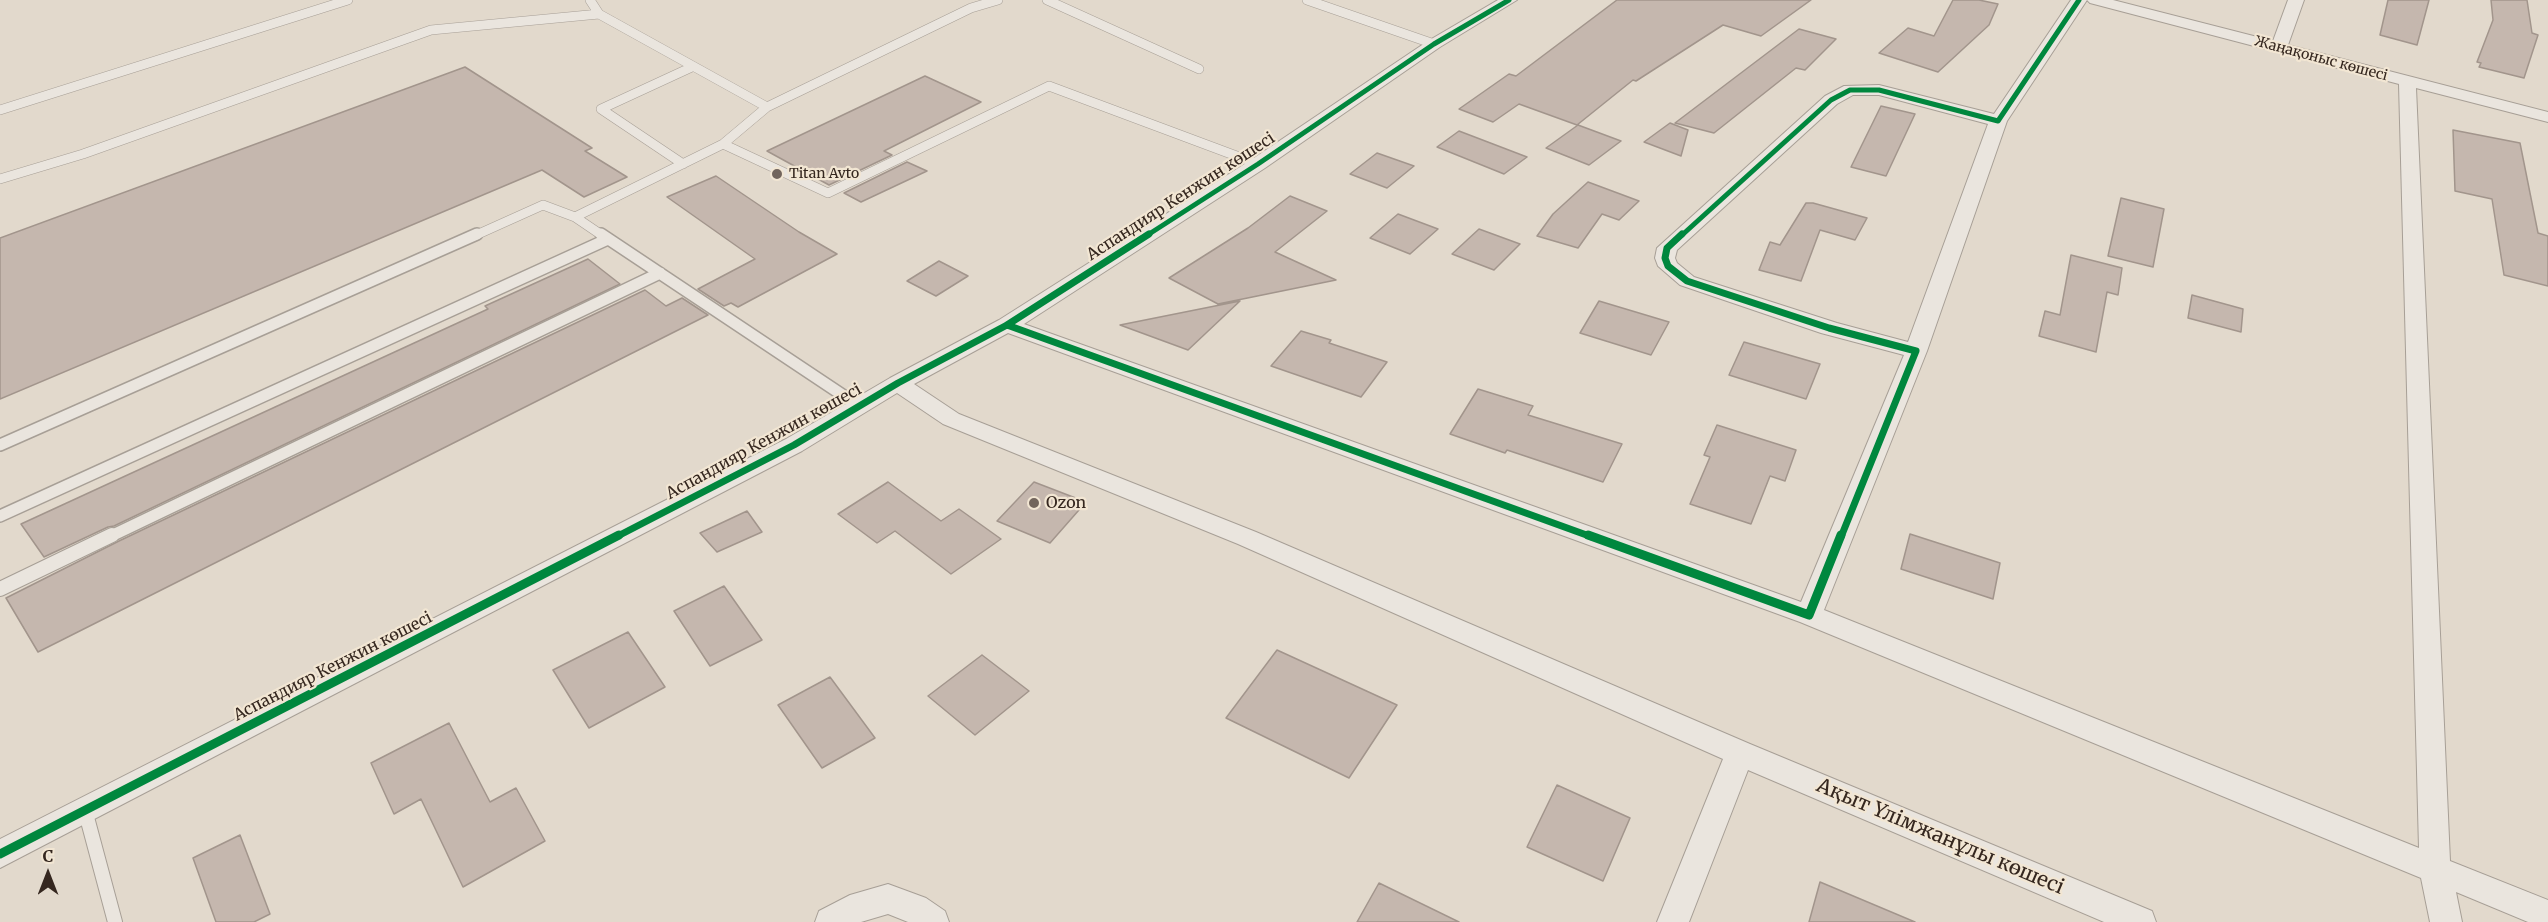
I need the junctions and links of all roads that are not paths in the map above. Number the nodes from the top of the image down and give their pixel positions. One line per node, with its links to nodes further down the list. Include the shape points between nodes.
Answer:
1 (348, 0): 17 (lane)
2 (590, 0): 10 (lane)
3 (998, 0): 16 (lane, via 971,8)
4 (1047, 0): 14 (lane)
5 (1307, 0): 11 (lane)
6 (1509, 0): 11 (street, Аспандияр Кенжин көшесі)
7 (2079, 0): 19 (street)
8 (2095, 0): 12 (street, Жаңақоныс көшесі)
9 (2296, 0): 12 (street)
10 (598, 14): 13 (lane); 23 (lane, via 431,30 83,154)
11 (1434, 44): 22 (street, Аспандияр Кенжин көшесі)
12 (2279, 48): 15 (street, Жаңақоныс көшесі)
13 (692, 67): 16 (lane); 21 (lane, via 601,110)
14 (1199, 69)
15 (2407, 81): 18 (street, Жаңақоныс көшесі); 38 (street)
16 (767, 107): 20 (lane)
17 (0, 110)
18 (2548, 117)
19 (1998, 121): 28 (street); 28 (street, via 1879,90 1850,90 1831,100 1667,248 1668,266 1687,281)
20 (723, 144): 21 (lane); 22 (lane, via 828,193 1049,86)
21 (683, 164): 24 (lane)
22 (1258, 164): 27 (street, Аспандияр Кенжин көшесі)
23 (0, 178)
24 (575, 217): 25 (lane); 31 (lane, via 543,205)
25 (608, 239): 26 (lane); 32 (lane)
26 (660, 273): 30 (lane); 33 (lane)
27 (1007, 325): 29 (street, Аспандияр Кенжин көшесі); 34 (street)
28 (1916, 351): 34 (street)
29 (898, 383): 30 (street, Аспандияр Кенжин көшесі); 35 (street, Ақыт Үлімжанұлы көшесі, via 951,420 1247,538)
30 (859, 406): 36 (street, Аспандияр Кенжин көшесі, via 783,451)
31 (0, 445)
32 (0, 516)
33 (0, 589)
34 (1809, 615): 38 (street)
35 (1740, 753): 43 (street); 44 (street, Ақыт Үлімжанұлы көшесі)
36 (85, 810): 37 (street, Аспандияр Кенжин көшесі); 40 (lane)
37 (0, 854)
38 (2435, 869): 39 (street); 45 (street)
39 (2548, 915)
40 (116, 922)
41 (831, 922): 42 (street, via 861,905 888,899 915,908)
42 (933, 922)
43 (1673, 922)
44 (2140, 922)
45 (2445, 922)

